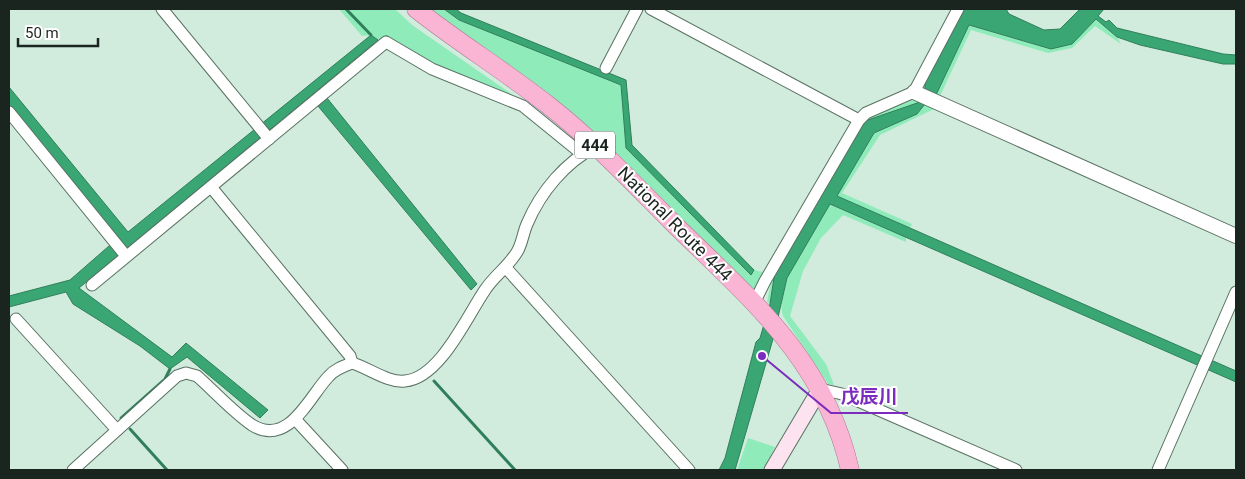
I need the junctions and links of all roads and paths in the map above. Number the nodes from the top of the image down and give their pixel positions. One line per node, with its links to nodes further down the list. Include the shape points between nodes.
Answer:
1 (162, 9): 10 (street)
2 (416, 9): 11 (highway, National Route 444 / 444, via 534,94)
3 (636, 9): 6 (street)
4 (651, 9): 9 (street)
5 (958, 9): 7 (street)
6 (606, 68)
7 (914, 92): 9 (street, via 866,113); 13 (street)
8 (9, 112): 14 (street)
9 (859, 120): 18 (street, via 764,280)
10 (269, 139): 11 (street, via 386,42 432,69 523,106); 12 (street)
11 (589, 150): 15 (street, via 553,179 527,223 518,251); 18 (highway, National Route 444 / 444)
12 (211, 186): 14 (street); 20 (street, via 350,356)
13 (1236, 236)
14 (126, 256): 16 (street)
15 (506, 268): 20 (street, via 486,288 432,368 418,379 403,382); 26 (street)
16 (92, 285)
17 (1236, 292): 30 (street)
18 (754, 303): 21 (highway, National Route 444 / 444, via 787,338)
19 (16, 319): 23 (street)
20 (352, 363): 22 (street, via 341,366 328,376)
21 (820, 389): 27 (main road); 28 (highway, National Route 444 / 444, via 835,422); 29 (street, via 842,394)
22 (295, 419): 23 (street, via 270,430 253,426 197,376 186,373 177,376); 25 (street)
23 (116, 430): 24 (street)
24 (73, 470)
25 (342, 470)
26 (689, 470)
27 (772, 470)
28 (850, 470)
29 (1016, 470)
30 (1158, 470)

